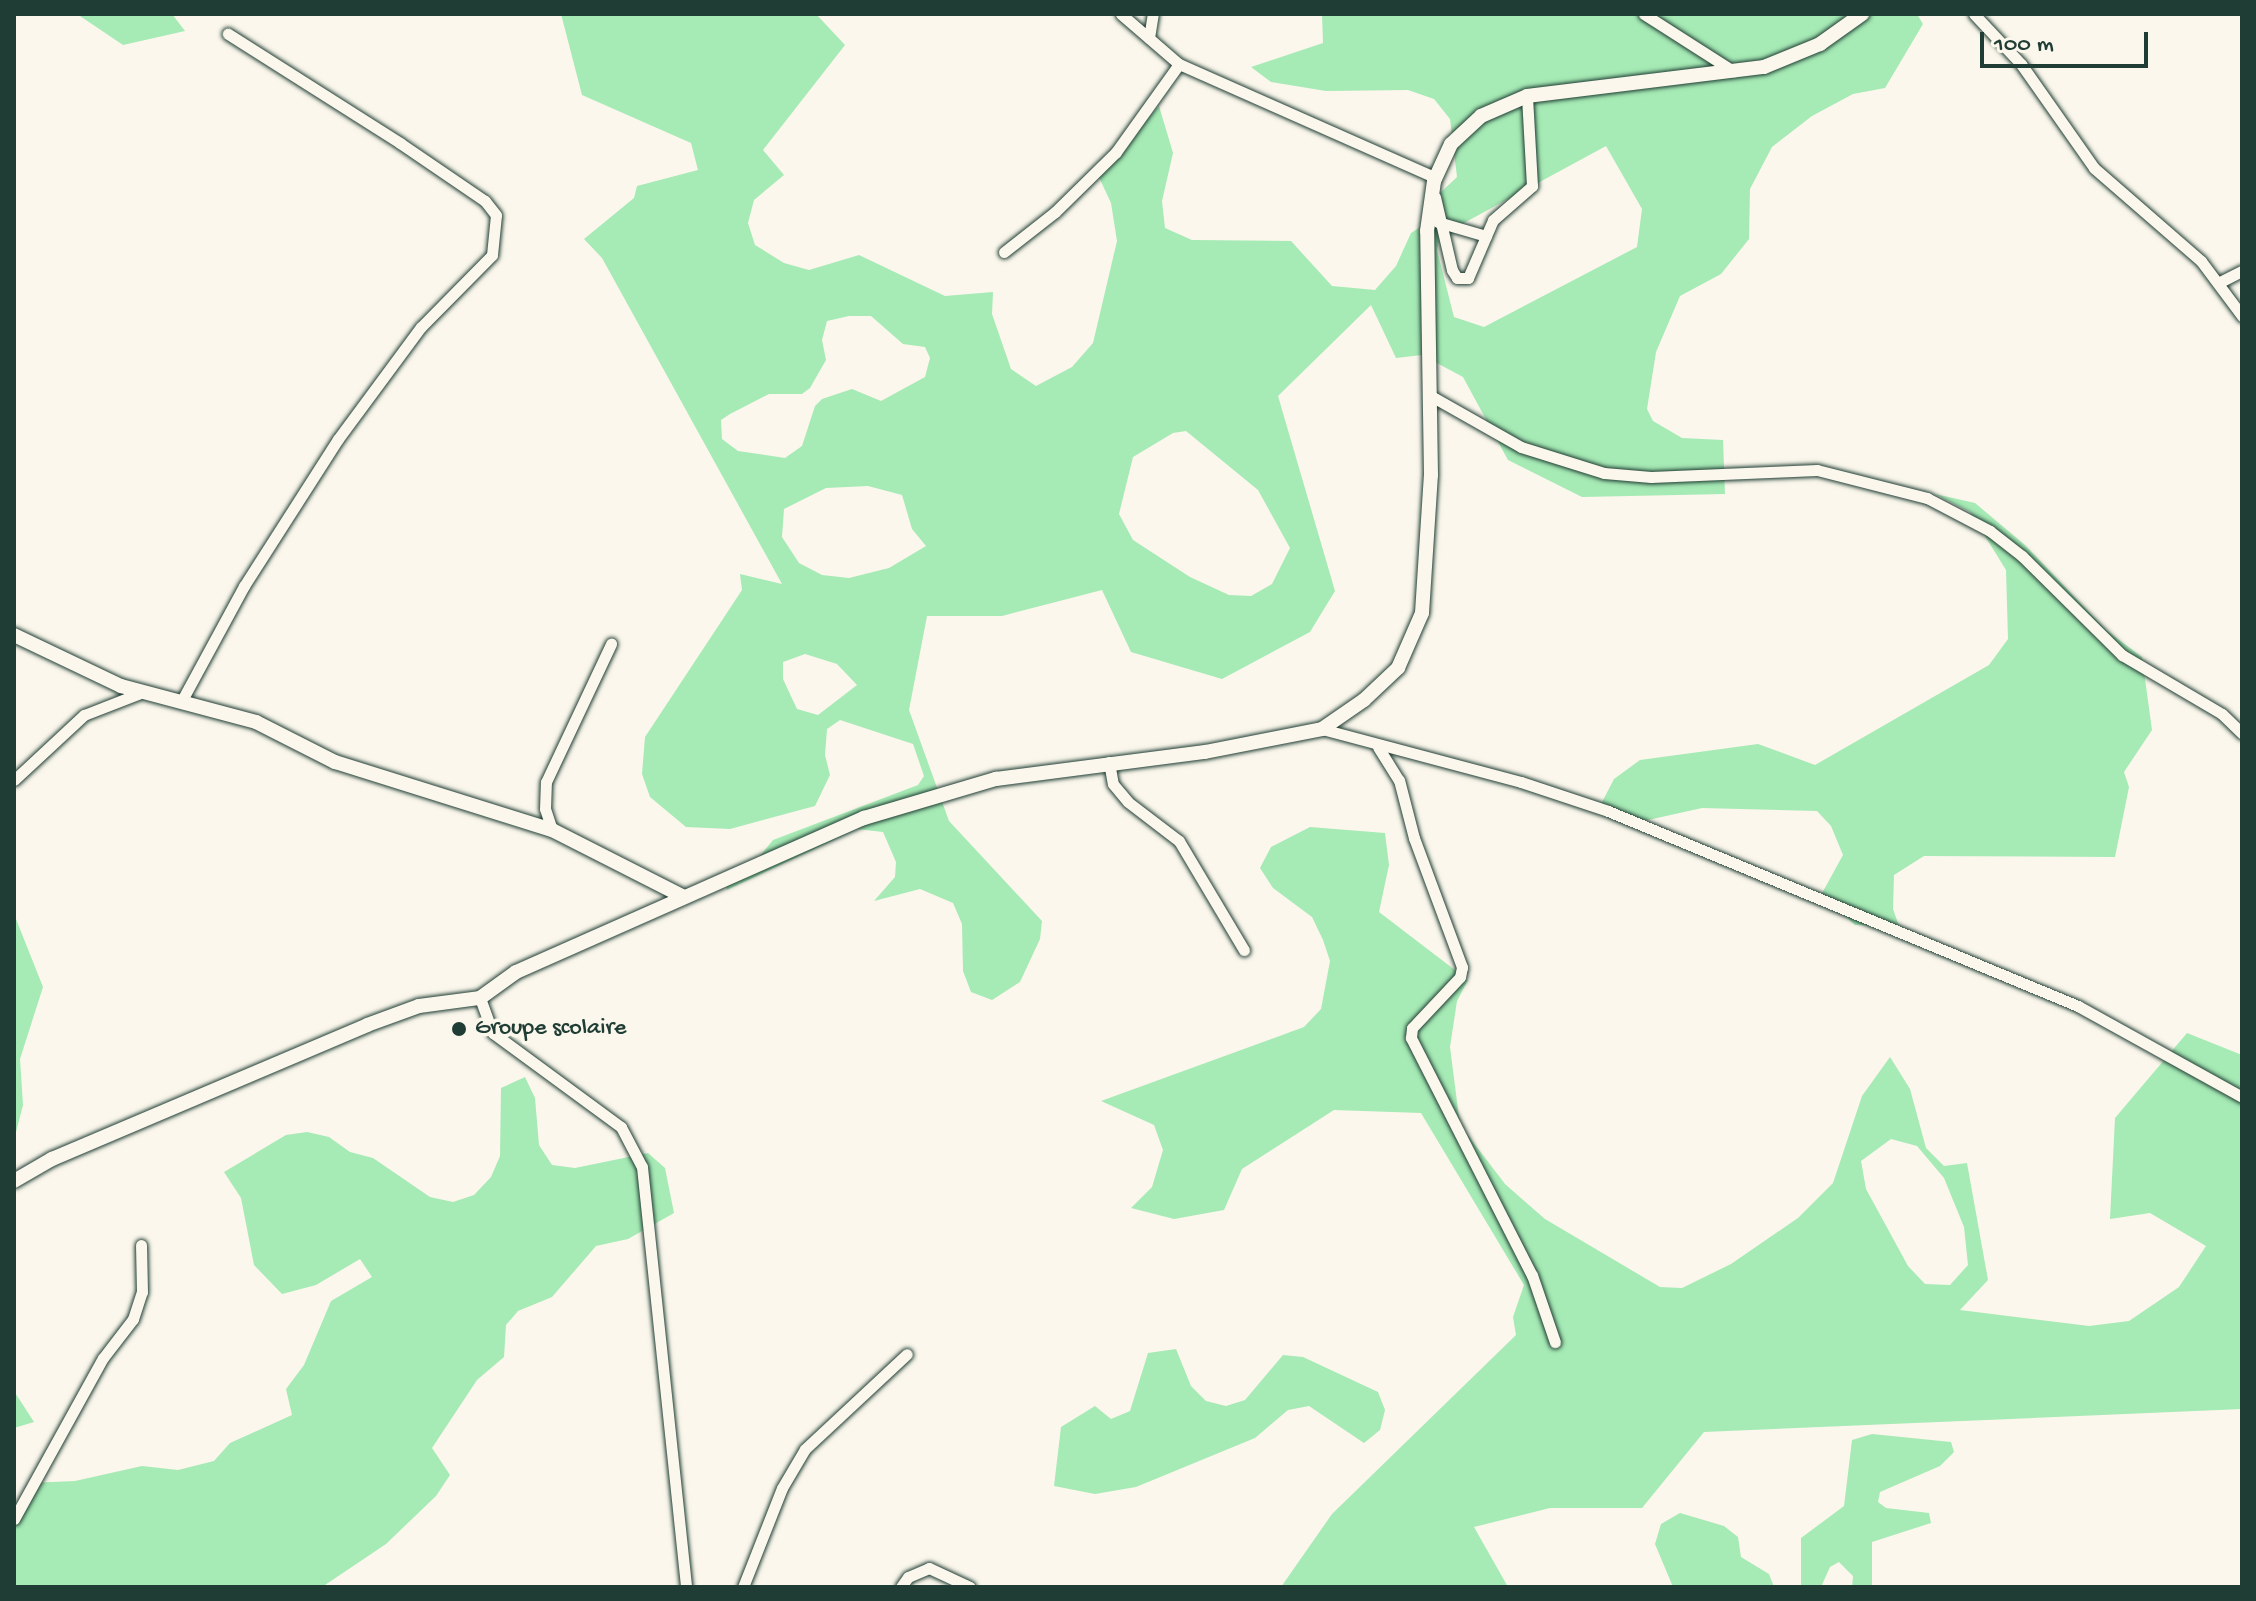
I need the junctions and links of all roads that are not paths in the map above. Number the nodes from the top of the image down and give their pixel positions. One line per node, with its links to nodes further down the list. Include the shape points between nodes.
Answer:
1 (1121, 14): 6 (street)
2 (1153, 14): 8 (street)
3 (1644, 14): 10 (street)
4 (1862, 14): 10 (main road, via 1791,59)
5 (1974, 14): 17 (street, via 2021,64 2094,168)
6 (1132, 19): 8 (street)
7 (228, 34): 23 (street, via 400,143 485,201 496,215 492,255 412,338 338,439 244,586)
8 (1149, 38): 9 (street)
9 (1179, 64): 12 (street); 15 (street, via 1116,152 1055,212)
10 (1733, 71): 11 (main road)
11 (1527, 96): 12 (main road, via 1501,105 1465,129 1451,144); 14 (street, via 1532,186 1504,208)
12 (1435, 180): 13 (street); 19 (main road, via 1427,231)
13 (1438, 222): 14 (street); 14 (street, via 1452,270 1462,280 1474,274)
14 (1486, 236)
15 (1004, 252)
16 (2242, 271): 17 (street)
17 (2220, 282): 18 (street)
18 (2242, 316)
19 (1431, 396): 24 (main road, via 1422,613 1414,641 1381,686); 25 (street, via 1521,447 1604,473 1651,477 1817,470 1927,498 1990,531 2122,655 2222,714)
20 (14, 635): 22 (main road, via 121,686)
21 (611, 644): 29 (street, via 546,782 545,809)
22 (146, 691): 23 (main road); 28 (street, via 84,715)
23 (181, 702): 29 (main road, via 256,722 335,762 406,788)
24 (1322, 729): 26 (street); 27 (main road, via 1205,752)
25 (2242, 733)
26 (1378, 747): 33 (street, via 1562,794 1946,947 2078,1006); 36 (street, via 1399,780 1414,838 1462,967 1460,977 1412,1028 1411,1038 1532,1275)
27 (1109, 762): 30 (main road, via 956,787 821,835); 31 (street, via 1113,784 1128,802 1179,841)
28 (14, 780)
29 (552, 830): 30 (main road)
30 (682, 896): 32 (main road, via 573,951 516,972)
31 (1244, 950)
32 (480, 998): 34 (main road, via 419,1006 367,1025 52,1159); 39 (street, via 493,1033 621,1127 642,1167)
33 (2242, 1097)
34 (14, 1181)
35 (141, 1245): 38 (street, via 142,1292 133,1319 103,1358)
36 (1555, 1342)
37 (907, 1354): 40 (street, via 805,1449 782,1488)
38 (14, 1519)
39 (686, 1587)
40 (743, 1587)
41 (901, 1587): 42 (street, via 908,1577 929,1568)
42 (970, 1587)

